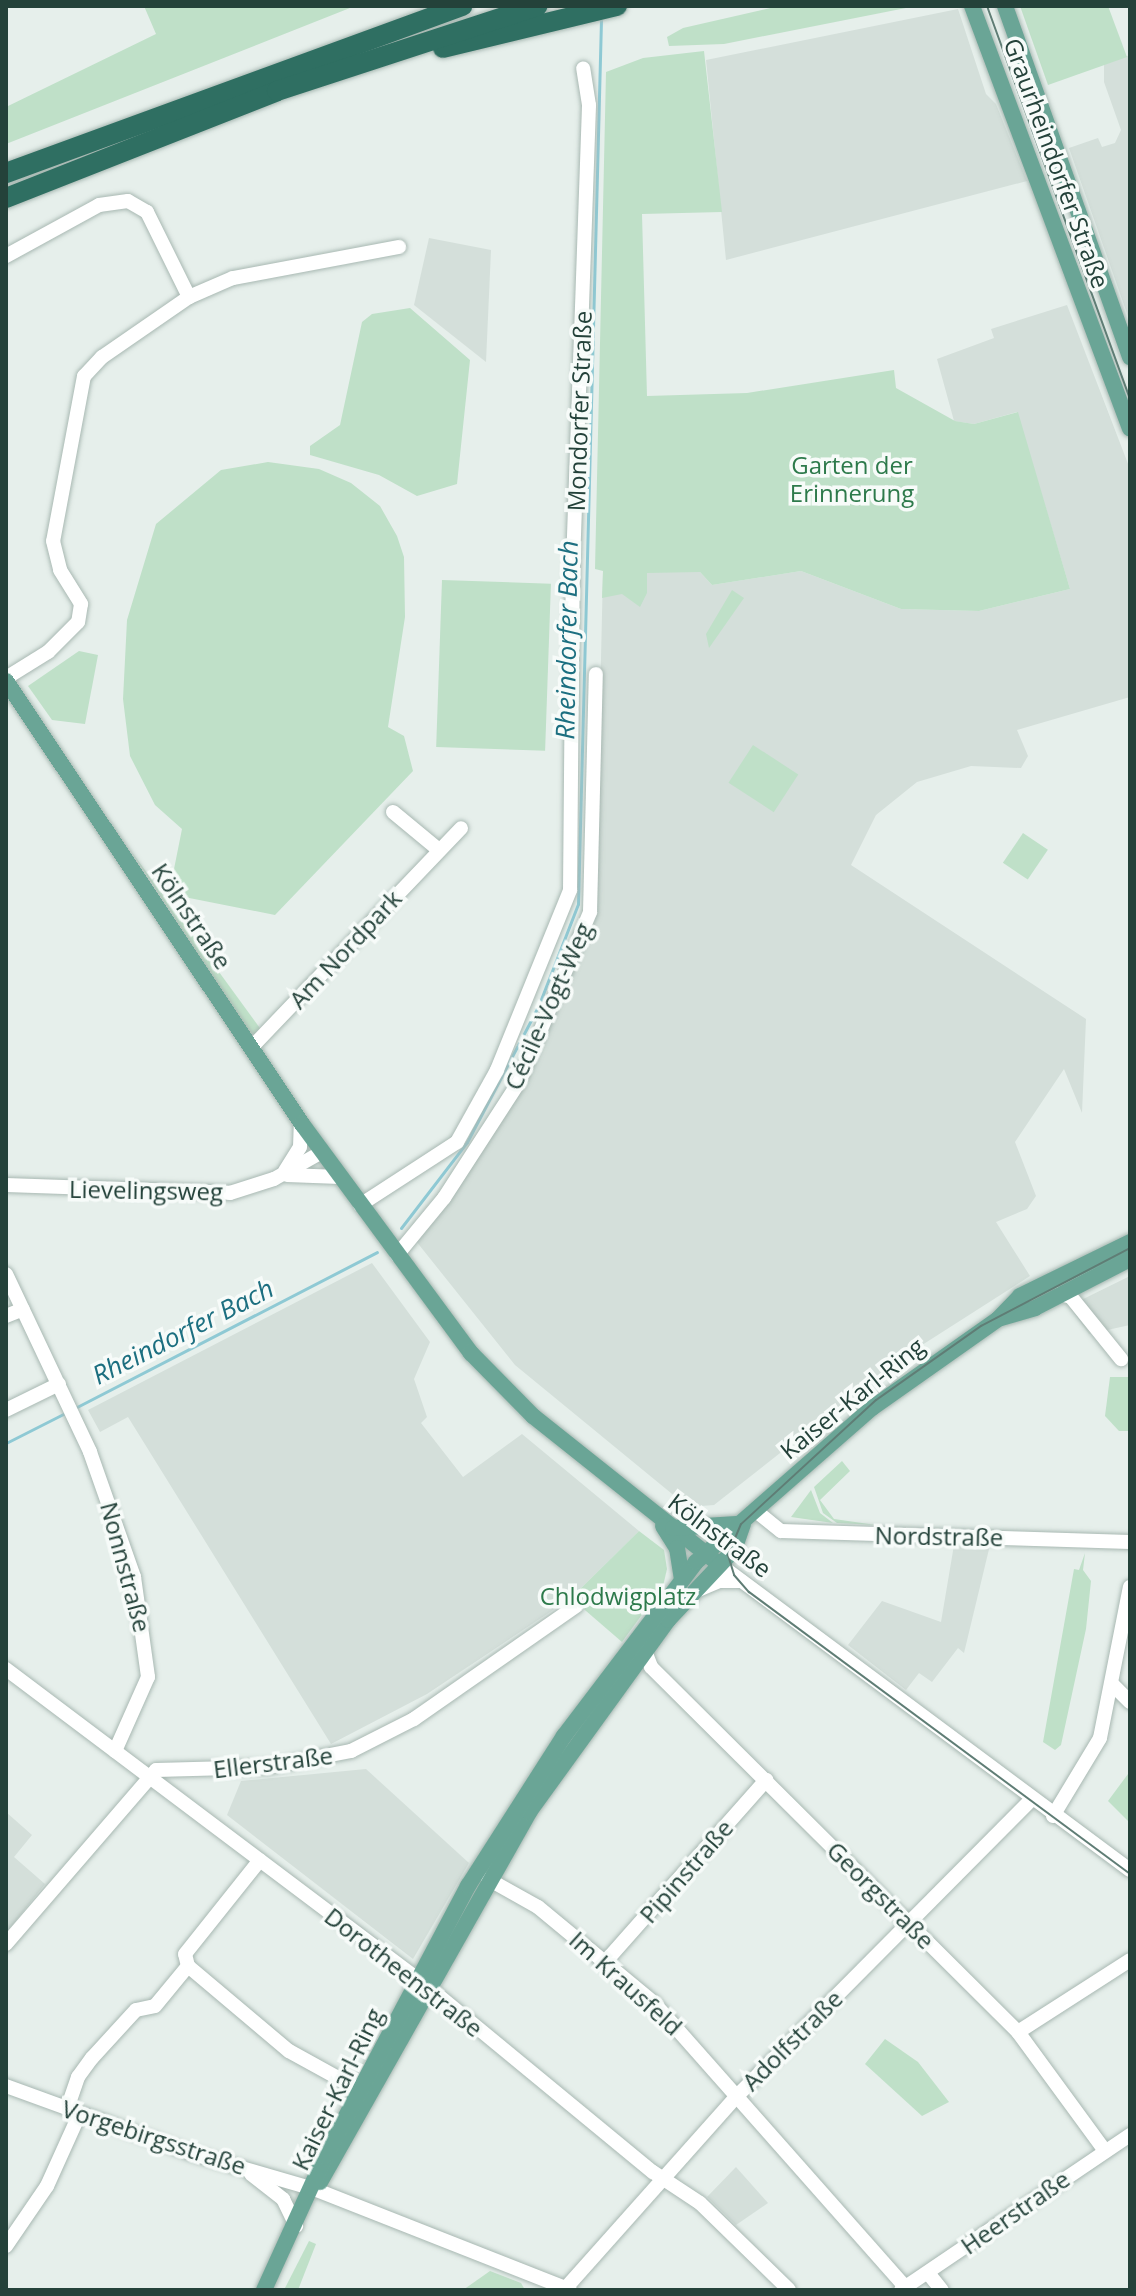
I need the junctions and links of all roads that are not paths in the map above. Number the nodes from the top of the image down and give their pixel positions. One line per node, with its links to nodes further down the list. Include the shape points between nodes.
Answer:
1 (438, 6): 7 (highway)
2 (462, 6): 7 (highway)
3 (537, 6): 8 (highway)
4 (617, 6): 8 (highway, via 442,48)
5 (972, 6): 16 (main road, Graurheindorfer Straße)
6 (1005, 6): 15 (main road, Graurheindorfer Straße)
7 (416, 19): 10 (highway)
8 (383, 54): 11 (highway, via 191,123)
9 (583, 68): 28 (street, Mondorfer Straße, via 589,105 573,564 570,890 504,1055 457,1142)
10 (6, 173)
11 (6, 198)
12 (399, 247): 14 (street, via 233,278)
13 (6, 256): 14 (street, via 99,205 128,201 147,212)
14 (189, 297): 18 (street, via 91,366 79,396 53,541 60,570 81,604 78,622 48,652)
15 (1130, 357)
16 (1130, 428)
17 (596, 674): 30 (street, Cécile-Vogt-Weg, via 590,912 519,1082 444,1198)
18 (6, 679): 22 (main road, Kölnstraße)
19 (393, 812): 21 (street)
20 (461, 828): 21 (street, Am Nordpark)
21 (439, 850): 22 (street, Am Nordpark)
22 (251, 1048): 23 (main road, Kölnstraße)
23 (301, 1122): 24 (main road, Kölnstraße); 25 (street, via 300,1147)
24 (322, 1152): 25 (street, Lievelingsweg); 26 (main road, Kölnstraße)
25 (283, 1175): 26 (street); 27 (street, Lievelingsweg, via 230,1193)
26 (340, 1177): 28 (main road, Kölnstraße)
27 (6, 1185)
28 (360, 1205): 30 (main road, Kölnstraße)
29 (1130, 1242): 36 (main road, Kaiser-Karl-Ring, via 1020,1296)
30 (397, 1255): 41 (main road, Kölnstraße, via 494,1378)
31 (1130, 1259): 33 (main road, Kaiser-Karl-Ring)
32 (6, 1274): 34 (street, Nonnstraße)
33 (1060, 1294): 36 (main road, Kaiser-Karl-Ring); 37 (street, via 1071,1297)
34 (23, 1309): 35 (street); 38 (street, Nonnstraße)
35 (6, 1316)
36 (998, 1319): 40 (main road, Kaiser-Karl-Ring, via 896,1389)
37 (1121, 1359)
38 (59, 1384): 39 (street); 53 (street, Nonnstraße, via 125,1544 147,1645 145,1690)
39 (6, 1410)
40 (756, 1511): 42 (main road, Kaiser-Karl-Ring); 43 (street, Nordstraße, via 781,1531)
41 (665, 1524): 42 (main road); 44 (main road, Kölnstraße); 46 (main road)
42 (743, 1524): 44 (main road, Kaiser-Karl-Ring); 44 (main road, Kaiser-Karl-Ring, via 734,1550)
43 (1130, 1542)
44 (711, 1552): 45 (street, Kölnstraße); 46 (main road, Kaiser-Karl-Ring); 46 (main road, Kaiser-Karl-Ring, via 705,1578)
45 (741, 1581): 46 (street); 56 (street, Kölnstraße)
46 (686, 1586): 49 (main road, Kaiser-Karl-Ring); 66 (main road, Kaiser-Karl-Ring, via 511,1817)
47 (1130, 1587): 51 (street)
48 (576, 1606): 54 (street, Ellerstraße, via 414,1719 351,1751 268,1767 162,1768)
49 (645, 1651): 55 (street, Georgstraße, via 651,1667); 60 (main road, Kaiser-Karl-Ring, via 572,1749)
50 (6, 1669): 53 (street, Dorotheenstraße)
51 (1113, 1685): 52 (street); 57 (street, via 1100,1738)
52 (1130, 1702)
53 (115, 1751): 54 (street, Dorotheenstraße)
54 (148, 1777): 58 (street, Dorotheenstraße); 62 (street)
55 (766, 1780): 61 (street, Georgstraße); 64 (street, Pipinstraße)
56 (1031, 1800): 57 (street, Kölnstraße); 61 (street, Adolfstraße)
57 (1053, 1816): 59 (street, Kölnstraße)
58 (260, 1860): 65 (street, via 185,1954); 66 (street, Dorotheenstraße)
59 (1130, 1870)
60 (488, 1879): 64 (street, Im Krausfeld, via 538,1907); 66 (main road, Kaiser-Karl-Ring)
61 (910, 1925): 67 (street, Georgstraße); 70 (street, Adolfstraße)
62 (6, 1944)
63 (1130, 1960): 67 (street)
64 (606, 1961): 70 (street, Im Krausfeld, via 654,2003)
65 (188, 1966): 69 (street, via 289,2051); 71 (street, via 155,2006 136,2010 92,2058 78,2077)
66 (422, 1983): 69 (main road, Kaiser-Karl-Ring); 75 (street, Dorotheenstraße); 76 (main road, Kaiser-Karl-Ring, via 335,2164)
67 (1018, 2032): 73 (street, Georgstraße)
68 (6, 2086): 71 (street, Vorgebirgsstraße)
69 (360, 2090): 76 (main road, Kaiser-Karl-Ring)
70 (735, 2098): 75 (street, Adolfstraße); 80 (street, Im Krausfeld)
71 (73, 2111): 74 (street, Vorgebirgsstraße); 78 (street, via 40,2198)
72 (1127, 2143): 73 (street, Heerstraße)
73 (1105, 2151): 79 (street, Heerstraße)
74 (241, 2167): 76 (street, Vorgebirgsstraße); 77 (street, via 283,2199)
75 (663, 2177): 81 (street, Adolfstraße); 83 (street, Dorotheenstraße, via 700,2203)
76 (314, 2189): 77 (main road); 81 (street, Vorgebirgsstraße)
77 (297, 2227): 82 (main road)
78 (6, 2246)
79 (928, 2273): 80 (street, Heerstraße); 84 (street)
80 (903, 2288)
81 (567, 2289)
82 (264, 2290)
83 (789, 2290)
84 (942, 2290)

